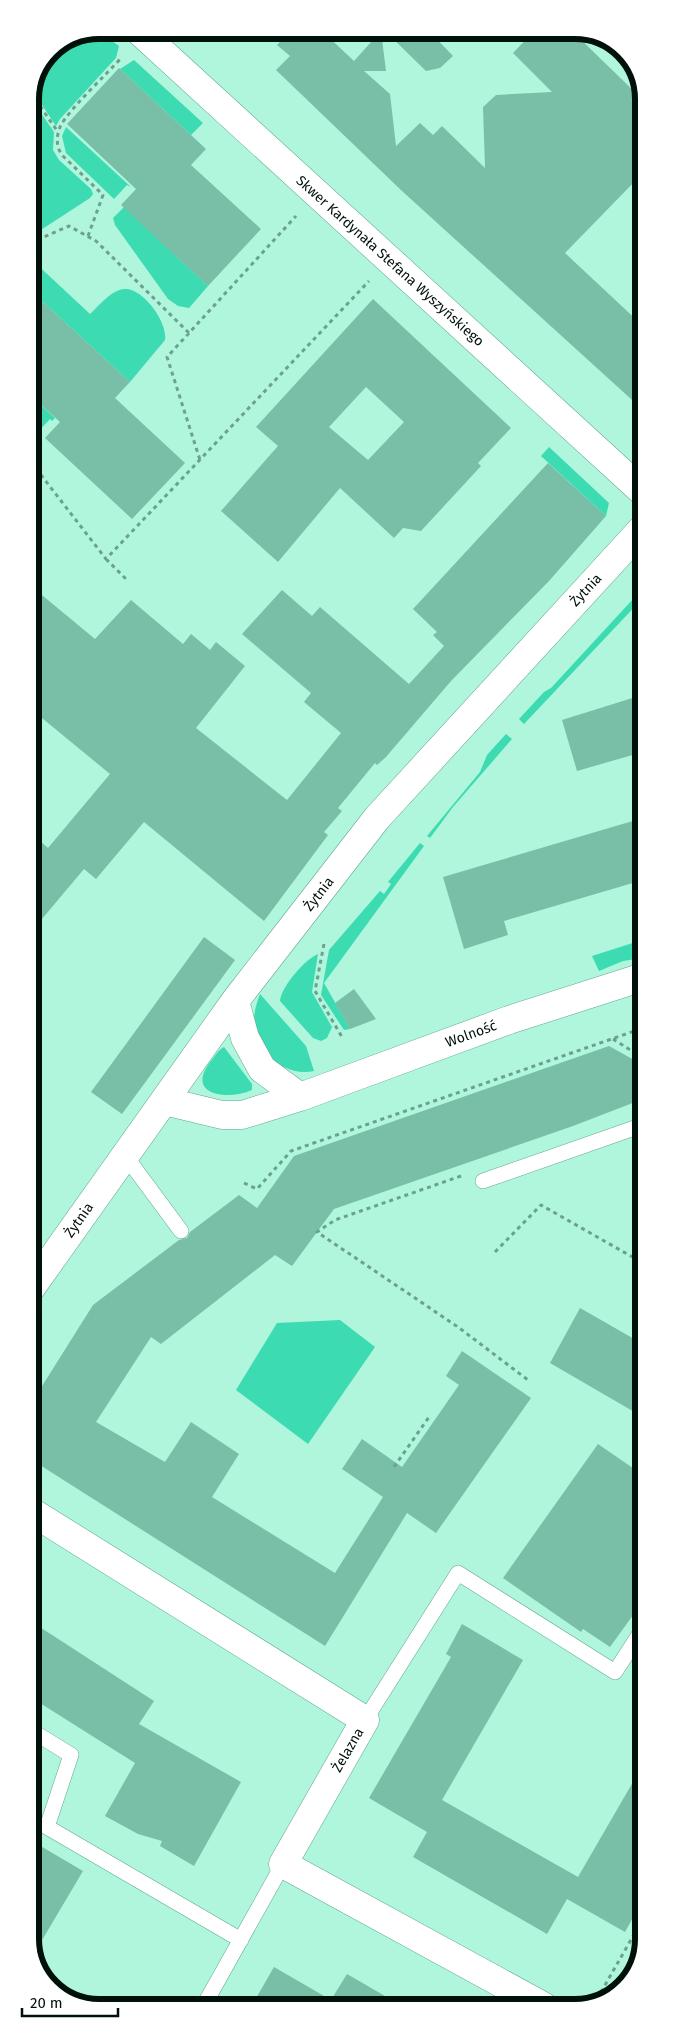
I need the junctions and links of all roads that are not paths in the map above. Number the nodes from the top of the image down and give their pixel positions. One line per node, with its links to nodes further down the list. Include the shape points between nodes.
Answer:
1 (148, 39): 2 (street, Skwer Kardynała Stefana Wyszyńskiego)
2 (635, 485)
3 (635, 538): 5 (street, Żytnia, via 377,818)
4 (635, 980): 6 (street, Wolność, via 509,1020)
5 (235, 1001): 6 (street, via 245,1038 262,1069); 7 (street, Żytnia)
6 (300, 1097): 7 (street, Wolność, via 242,1115 222,1115)
7 (164, 1101): 9 (street, Żytnia)
8 (635, 1128): 10 (lane)
9 (124, 1154): 11 (lane); 12 (street, Żytnia)
10 (484, 1181)
11 (181, 1231)
12 (39, 1278)
13 (39, 1516): 15 (street, Żelazna)
14 (635, 1641): 15 (lane, via 615,1672 458,1573)
15 (365, 1720): 17 (street, Żelazna)
16 (39, 1735): 18 (lane, via 71,1755 47,1827)
17 (283, 1864): 18 (lane); 20 (street)
18 (241, 1940): 19 (lane)
19 (208, 1999)
20 (529, 1999)

